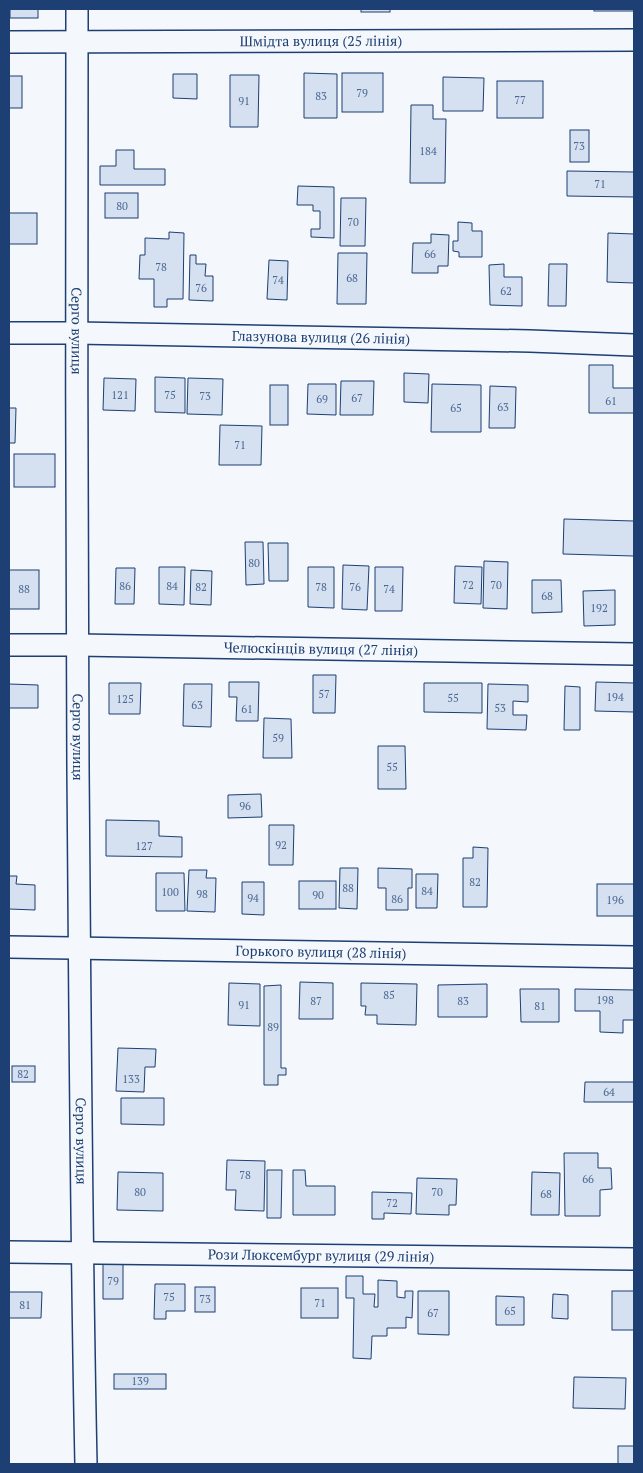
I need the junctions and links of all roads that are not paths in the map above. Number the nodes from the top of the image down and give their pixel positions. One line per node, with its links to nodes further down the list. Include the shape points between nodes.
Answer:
1 (77, 9): 4 (street, Серго вулиця)
2 (634, 40): 4 (street, Шмідта вулиця (25 лiнiя))
3 (9, 42): 4 (street, Шмідта вулиця (25 лiнiя))
4 (76, 42): 6 (street, Серго вулиця)
5 (9, 333): 6 (street, Глазунова вулиця (26 лiнiя))
6 (76, 333): 7 (street, Глазунова вулиця (26 лiнiя)); 9 (street, Серго вулиця)
7 (634, 345)
8 (9, 645): 9 (street, Челюскінців вулиця (27 лiнiя))
9 (78, 645): 10 (street, Челюскінців вулиця (27 лiнiя)); 12 (street, Серго вулиця)
10 (634, 654)
11 (9, 946): 12 (street, Горького вулиця (28 лiнiя))
12 (80, 948): 13 (street, Горького вулиця (28 лiнiя)); 15 (street, Серго вулиця)
13 (634, 957)
14 (9, 1252): 15 (street, Рози Люксембург вулиця (29 лiнiя))
15 (82, 1253): 16 (street, Рози Люксембург вулиця (29 лiнiя)); 17 (street, Серго вулиця)
16 (634, 1259)
17 (86, 1464)

